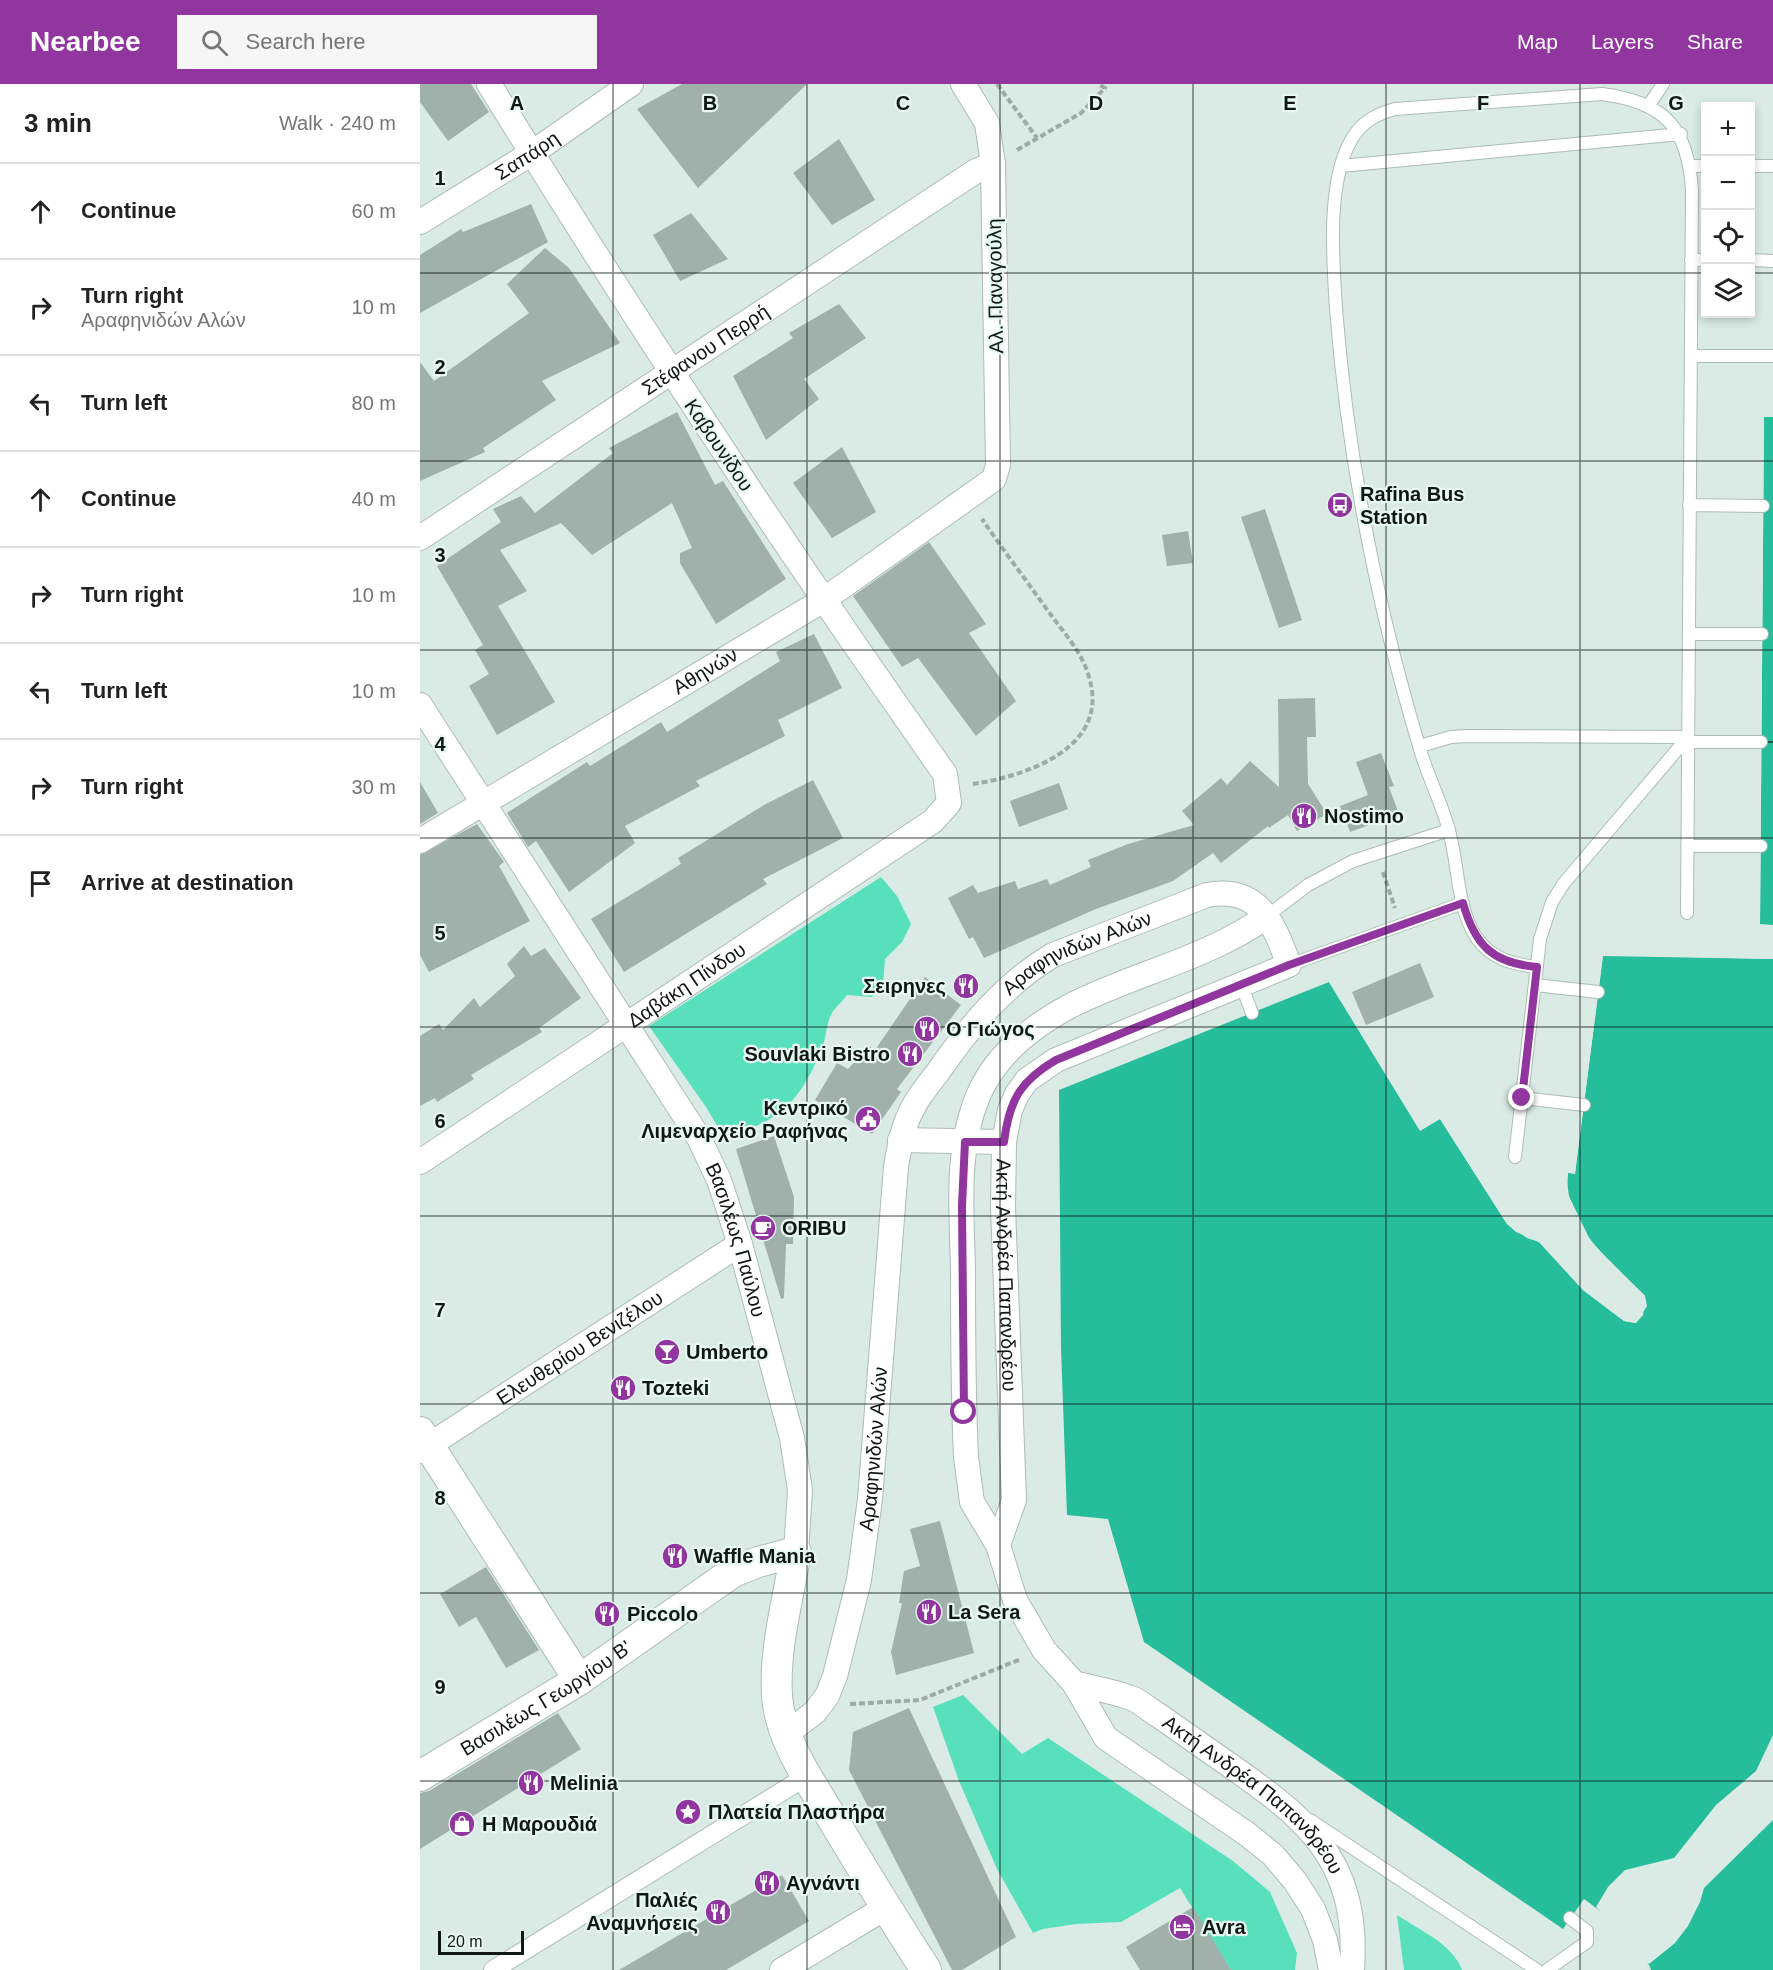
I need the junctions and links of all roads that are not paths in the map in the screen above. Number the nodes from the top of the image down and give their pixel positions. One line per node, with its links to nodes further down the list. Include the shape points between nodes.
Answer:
1 (489, 84): 7 (street, Καβουνίδου)
2 (631, 84): 7 (street, Σαπάρη)
3 (963, 84): 8 (street, Αλ. Παναγούλη, via 987,123)
4 (1663, 84): 5 (lane)
5 (1649, 105): 6 (lane); 9 (lane, via 1602,94 1395,109 1371,117 1361,126 1352,137)
6 (1681, 134): 9 (lane); 10 (lane)
7 (532, 153): 14 (street, Σαπάρη); 21 (street, Καβουνίδου)
8 (993, 164): 21 (street, Στέφανου Περρή, via 976,171); 22 (street, Αλ. Παναγούλη, via 998,465 994,479)
9 (1341, 166): 32 (lane, via 1333,231 1333,271 1349,433 1366,534)
10 (1690, 166): 11 (lane); 15 (lane)
11 (1701, 166)
12 (1755, 166): 13 (lane)
13 (1773, 166)
14 (420, 222)
15 (1691, 260): 16 (lane); 19 (lane)
16 (1701, 260)
17 (1755, 260): 18 (lane)
18 (1773, 261)
19 (1691, 356): 20 (lane); 23 (lane)
20 (1773, 356)
21 (671, 372): 25 (street, Στέφανου Περρή); 26 (street, Καβουνίδου)
22 (975, 493): 26 (street, Αθηνών)
23 (1689, 505): 24 (lane); 27 (lane)
24 (1763, 506)
25 (420, 538)
26 (822, 601): 33 (street, Καβουνίδου, via 945,774); 34 (street, Αθηνών)
27 (1689, 634): 28 (lane); 30 (lane)
28 (1762, 634)
29 (420, 705): 34 (street, Βασιλέως Παύλου)
30 (1688, 739): 31 (lane); 32 (lane, via 1467,736 1443,738); 37 (lane); 43 (lane, via 1564,883 1545,921)
31 (1761, 742)
32 (1420, 746): 35 (lane)
33 (949, 795): 48 (street, Δαβάκη Πίνδου, via 933,821)
34 (483, 803): 36 (street, Αθηνών); 48 (street, Βασιλέως Παύλου)
35 (1449, 830): 39 (lane); 41 (lane, via 1377,852 1332,871)
36 (420, 841)
37 (1687, 846): 38 (lane); 40 (lane)
38 (1761, 846)
39 (1463, 903): 42 (lane); 43 (lane, via 1477,939 1493,955 1515,965)
40 (1687, 914)
41 (1267, 916): 42 (street, Αραφηνιδών Αλών); 51 (street, Αραφηνιδών Αλών, via 1257,905 1234,893 1207,895 1053,955 1000,995 958,1042 921,1095); 52 (street, Ακτή Ανδρέα Παπανδρέου, via 1232,939 1072,1005 1023,1037 986,1080)
42 (1289, 965): 44 (street, Ακτή Ανδρέα Παπανδρέου)
43 (1537, 967): 45 (lane)
44 (1241, 984): 47 (lane); 53 (street, Ακτή Ανδρέα Παπανδρέου, via 1073,1052 1041,1069 1017,1094)
45 (1535, 985): 46 (lane); 49 (lane)
46 (1598, 993)
47 (1252, 1013)
48 (627, 1024): 55 (street, Δαβάκη Πίνδου); 56 (street, Βασιλέως Παύλου, via 699,1138 719,1180)
49 (1522, 1098): 50 (lane); 54 (lane)
50 (1584, 1105)
51 (900, 1140): 52 (street); 62 (street, Αραφηνιδών Αλών, via 865,1545 836,1676 815,1712)
52 (965, 1142): 53 (street); 58 (street, Ακτή Ανδρέα Παπανδρέου, via 962,1206 966,1457 972,1502)
53 (1004, 1142): 58 (street, Ακτή Ανδρέα Παπανδρέου, via 1014,1500)
54 (1515, 1157)
55 (420, 1162)
56 (740, 1244): 57 (street, Ελευθερίου Βενιζέλου); 59 (street, Βασιλέως Παύλου, via 792,1438 801,1490)
57 (423, 1442): 60 (street)
58 (998, 1545): 61 (street, Ακτή Ανδρέα Παπανδρέου, via 1015,1600 1044,1650)
59 (796, 1552): 60 (street, Βασιλέως Γεωργίου Β', via 733,1572); 62 (street, Βασιλέως Παύλου, via 777,1667 777,1699)
60 (579, 1680): 63 (street, Βασιλέως Γεωργίου Β')
61 (1074, 1683): 65 (street, Ακτή Ανδρέα Παπανδρέου, via 1133,1698); 71 (street, Ακτή Ανδρέα Παπανδρέου, via 1106,1738 1274,1855 1313,1909)
62 (786, 1734): 64 (street, Βασιλέως Παύλου)
63 (420, 1776)
64 (807, 1776): 66 (street); 68 (street)
65 (1273, 1795): 72 (street, Ακτή Ανδρέα Παπανδρέου, via 1300,1817 1339,1874 1350,1906); 73 (lane)
66 (885, 1908): 69 (street); 70 (street)
67 (1570, 1918): 74 (lane, via 1587,1931 1587,1942)
68 (493, 1970)
69 (782, 1970)
70 (926, 1970)
71 (1331, 1970)
72 (1352, 1970)
73 (1537, 1970)
74 (1547, 1970)

